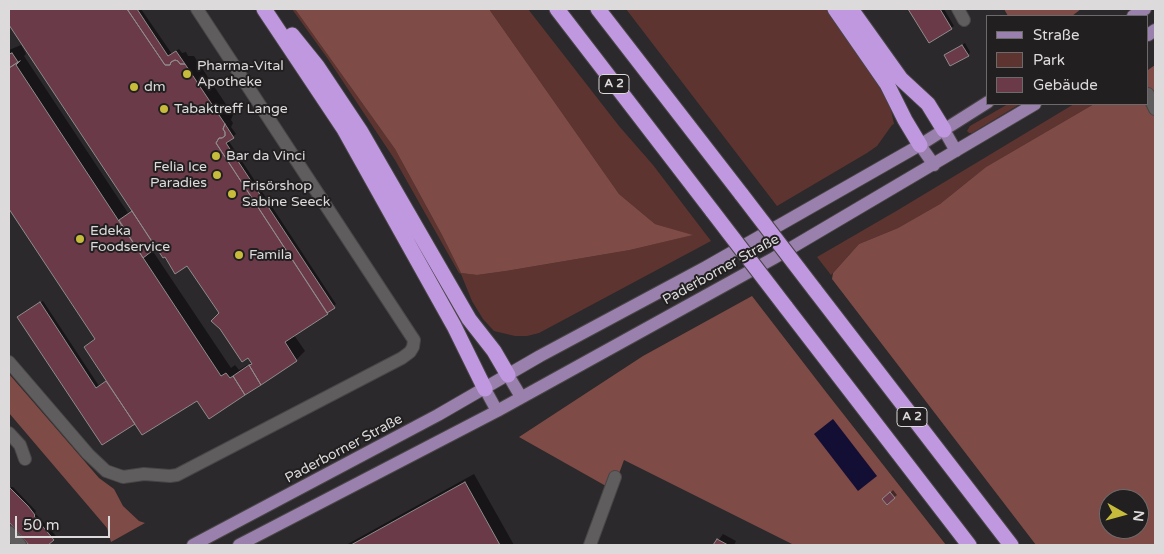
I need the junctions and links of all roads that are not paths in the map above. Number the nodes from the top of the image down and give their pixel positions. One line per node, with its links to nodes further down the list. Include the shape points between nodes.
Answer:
1 (197, 9): 16 (street, via 414,340 413,347 402,358 170,476 144,474 123,477 106,471)
2 (264, 9): 18 (highway, via 344,130 454,326)
3 (271, 9): 17 (highway, via 317,66 361,132 468,319 494,351)
4 (557, 9): 29 (highway, A 2, bridge)
5 (598, 9): 30 (highway, A 2, bridge)
6 (835, 9): 13 (highway, via 887,84)
7 (851, 9): 12 (highway, via 901,79 928,104)
8 (1149, 96): 11 (street)
9 (986, 103): 12 (main road, Paderborner Straße)
10 (1033, 105): 14 (main road, Paderborner Straße)
11 (1155, 109)
12 (944, 130): 13 (main road, Paderborner Straße); 14 (main road)
13 (920, 145): 15 (main road); 17 (main road, Paderborner Straße)
14 (956, 151): 15 (main road, Paderborner Straße)
15 (934, 164): 19 (main road, Paderborner Straße, via 774,258)
16 (9, 362)
17 (508, 375): 18 (main road, Paderborner Straße); 19 (main road)
18 (485, 389): 20 (main road); 26 (main road, Paderborner Straße)
19 (520, 397): 20 (main road, Paderborner Straße)
20 (497, 411): 27 (main road, Paderborner Straße)
21 (9, 433): 22 (street, via 20,445)
22 (25, 459)
23 (615, 477): 28 (street)
24 (9, 532): 25 (street)
25 (20, 545)
26 (194, 545)
27 (239, 545)
28 (590, 545)
29 (969, 545)
30 (1011, 545)

